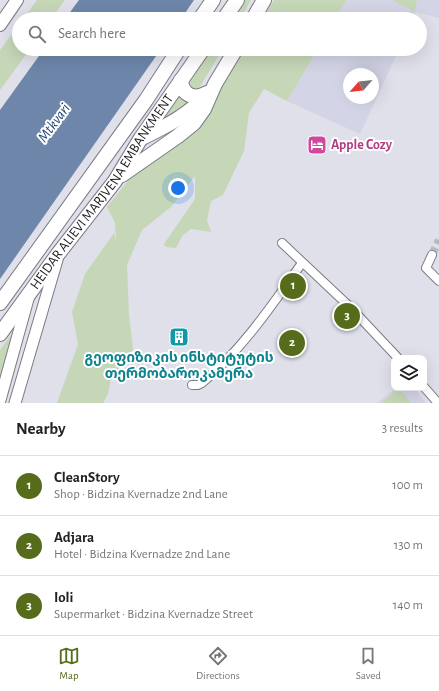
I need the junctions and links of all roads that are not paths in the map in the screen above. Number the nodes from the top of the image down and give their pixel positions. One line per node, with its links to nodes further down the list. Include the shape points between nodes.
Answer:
1 (213, 0): 5 (highway)
2 (237, 0): 6 (highway)
3 (264, 0): 7 (highway)
4 (15, 2): 8 (main road)
5 (205, 12)
6 (229, 12)
7 (257, 12)
8 (0, 25)
9 (175, 56): 15 (highway, HEIDAR ALIEVI MARJVENA EMBANKMENT)
10 (198, 56): 12 (highway, HEIDAR ALIEVI MARJVENA EMBANKMENT)
11 (232, 56): 13 (highway)
12 (181, 80): 13 (highway, via 182,88 190,96 198,97); 14 (highway, HEIDAR ALIEVI MARJVENA EMBANKMENT)
13 (211, 89): 14 (highway, via 187,113); 16 (highway, via 204,109 194,123)
14 (141, 138): 15 (highway); 16 (highway, HEIDAR ALIEVI MARJVENA EMBANKMENT)
15 (107, 155): 17 (highway, HEIDAR ALIEVI MARJVENA EMBANKMENT)
16 (115, 181): 19 (highway, HEIDAR ALIEVI MARJVENA EMBANKMENT)
17 (53, 231): 23 (highway); 24 (highway, HEIDAR ALIEVI MARJVENA EMBANKMENT)
18 (282, 243): 21 (street)
19 (58, 254): 23 (highway, HEIDAR ALIEVI MARJVENA EMBANKMENT); 30 (main road)
20 (432, 255): 22 (street, via 426,268)
21 (302, 263): 26 (street, via 350,307); 27 (street, via 270,309 225,361 202,383)
22 (439, 281)
23 (30, 292): 25 (highway, HEIDAR ALIEVI MARJVENA EMBANKMENT); 29 (main road)
24 (0, 303)
25 (0, 334)
26 (395, 355)
27 (192, 385)
28 (427, 391): 31 (street)
29 (0, 400)
30 (15, 403)
31 (438, 403)

